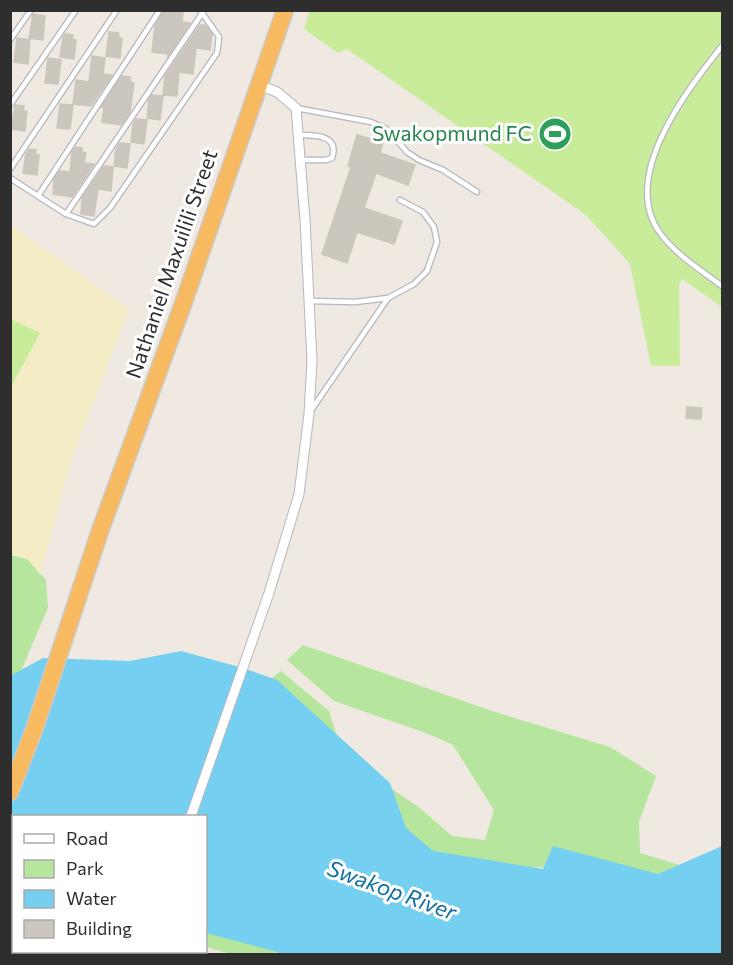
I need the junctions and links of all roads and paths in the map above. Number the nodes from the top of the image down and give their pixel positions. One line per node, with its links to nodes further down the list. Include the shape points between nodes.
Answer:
1 (31, 10): 7 (lane)
2 (76, 10): 10 (lane)
3 (117, 10): 14 (lane)
4 (160, 10): 17 (lane)
5 (285, 10): 9 (highway, Nathaniel Maxuilili Street)
6 (202, 11): 19 (lane); 19 (lane, via 219,37 217,54 110,208 94,224)
7 (10, 40)
8 (723, 46): 20 (lane, via 698,76 667,128 653,156 647,180 648,210 659,232 677,252)
9 (259, 85): 11 (street, via 277,92); 24 (highway, Nathaniel Maxuilili Street)
10 (10, 105)
11 (296, 108): 12 (street); 16 (lane, via 371,122 388,130 419,160)
12 (298, 135): 13 (street); 13 (lane, via 328,139 333,154 326,160)
13 (300, 160): 22 (street)
14 (10, 169)
15 (10, 178): 17 (lane)
16 (477, 192)
17 (39, 196): 19 (lane)
18 (400, 200): 21 (lane, via 423,212 434,226 437,242 427,271 414,284)
19 (66, 214)
20 (723, 286)
21 (388, 298): 22 (lane); 23 (lane)
22 (309, 301): 23 (street)
23 (309, 414): 25 (street, via 299,494 269,593)
24 (10, 792)
25 (191, 815)

